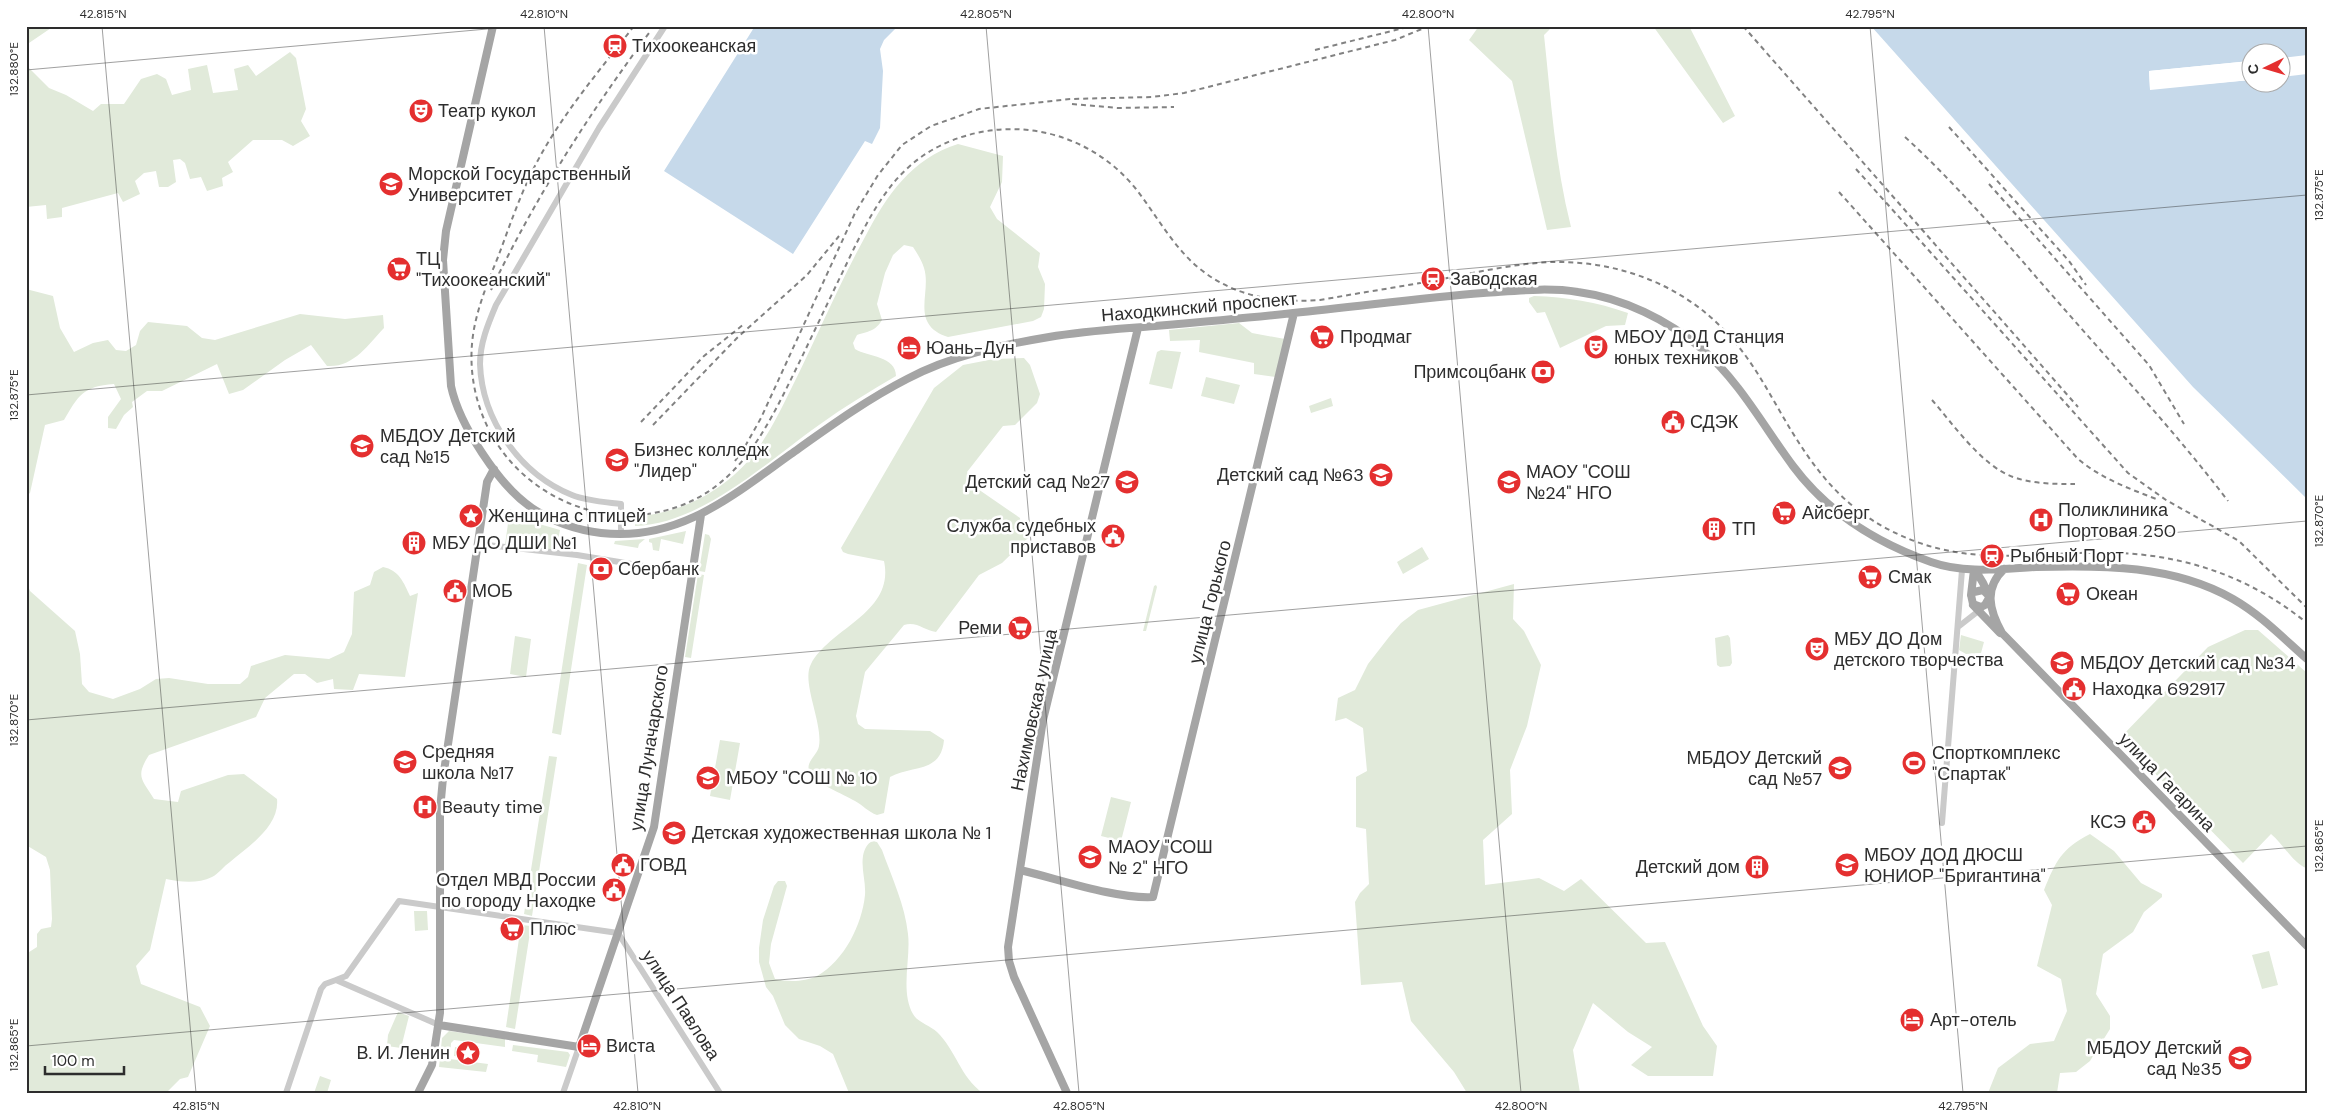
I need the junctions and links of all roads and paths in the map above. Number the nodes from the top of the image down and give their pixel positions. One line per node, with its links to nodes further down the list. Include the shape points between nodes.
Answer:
1 (493, 26): 5 (main road, Находкинский проспект, via 449,212 443,260 449,370 454,396 464,420)
2 (665, 26): 7 (street, via 599,128 496,305 485,331 481,355 487,403 512,449 536,472 564,491 585,499 621,504)
3 (1294, 313): 4 (main road, Находкинский проспект); 10 (main road, Находкинский проспект, via 1542,289 1592,294 1627,305 1673,328 1713,359 1735,384 1796,470 1844,517 1893,547 1936,564); 20 (main road, улица Горького, via 1153,897 1136,898)
4 (1138, 328): 6 (main road, Находкинский проспект, via 1034,340 966,356 921,371 861,405 736,494); 20 (main road, Нахимовская улица, via 1042,729)
5 (494, 470): 7 (main road, Находкинский проспект, via 517,497 553,520 583,530); 8 (main road, via 487,482)
6 (701, 515): 7 (main road, Находкинский проспект, via 665,530); 12 (main road, улица Луначарского)
7 (621, 534)
8 (478, 544): 12 (street, via 577,555); 21 (main road, via 442,778)
9 (2004, 569): 11 (main road, Находкинский проспект); 15 (main road, via 1994,580); 18 (main road, Находкинский проспект, via 2122,568 2194,582 2229,596 2244,606)
10 (1962, 570): 11 (main road, Находкинский проспект); 13 (street)
11 (1974, 570): 14 (main road); 15 (main road, улица Гагарина, via 1981,578)
12 (692, 574): 22 (main road, улица Луначарского, via 654,827)
13 (1962, 583): 14 (street); 16 (street)
14 (1971, 600): 15 (main road, улица Гагарина); 15 (main road, via 1978,590 1983,590)
15 (1985, 602): 16 (street); 17 (main road, улица Гагарина); 17 (main road, улица Гагарина, via 1991,626)
16 (1958, 627): 19 (street)
17 (2007, 639): 23 (main road, улица Гагарина)
18 (2307, 659)
19 (1942, 823)
20 (1020, 870): 31 (main road, Нахимовская улица, via 1008,947 1009,961)
21 (441, 906): 22 (street); 24 (street, via 399,901 346,976); 25 (main road)
22 (618, 933): 26 (main road, улица Луначарского); 30 (street, улица Павлова)
23 (2307, 946)
24 (336, 980): 25 (street); 27 (street, via 321,989)
25 (439, 1025): 26 (main road); 28 (main road, via 432,1065)
26 (579, 1047): 29 (street, улица Луначарского)
27 (286, 1093)
28 (418, 1093)
29 (563, 1093)
30 (720, 1093)
31 (1067, 1093)

